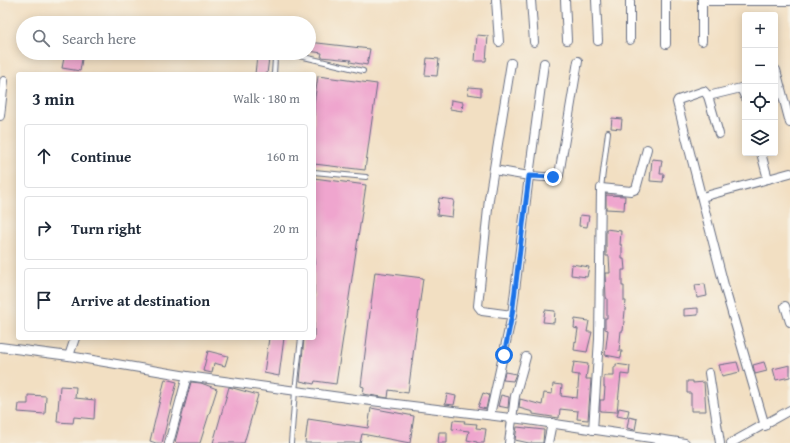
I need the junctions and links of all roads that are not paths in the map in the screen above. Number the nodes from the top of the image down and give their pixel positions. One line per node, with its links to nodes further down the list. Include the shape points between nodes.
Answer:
1 (496, 0): 13 (street)
2 (530, 0): 14 (street)
3 (565, 0): 9 (street)
4 (596, 0): 11 (street)
5 (630, 0): 10 (street)
6 (666, 0): 15 (street)
7 (702, 1): 8 (street); 12 (street)
8 (790, 1)
9 (567, 40)
10 (630, 40)
11 (598, 41)
12 (702, 41)
13 (498, 42)
14 (534, 42)
15 (666, 44)
16 (274, 60): 22 (lane)
17 (316, 60): 21 (lane)
18 (578, 60): 37 (street, via 560,172 556,177)
19 (511, 63): 34 (street)
20 (544, 63): 37 (street)
21 (364, 71)
22 (274, 72)
23 (778, 75): 26 (street)
24 (4, 81): 28 (street)
25 (742, 90): 27 (street, via 741,88)
26 (786, 95): 29 (street)
27 (708, 96): 31 (street); 41 (street, via 705,91 678,101)
28 (0, 116)
29 (790, 123)
30 (608, 132): 40 (lane)
31 (719, 134)
32 (647, 149): 40 (street, via 636,189 632,191)
33 (762, 156): 39 (street)
34 (494, 170): 37 (street); 43 (street, via 478,306 482,311)
35 (316, 172): 38 (lane)
36 (790, 173): 39 (street)
37 (529, 176): 43 (street)
38 (366, 177)
39 (768, 179): 41 (street)
40 (601, 188): 58 (street, via 599,339)
41 (702, 197): 57 (street)
42 (785, 306): 44 (street)
43 (512, 315): 54 (street)
44 (790, 322)
45 (74, 340): 48 (street)
46 (301, 340): 52 (lane)
47 (0, 347): 48 (street)
48 (69, 356): 51 (street)
49 (526, 357): 55 (street)
50 (709, 373): 64 (street)
51 (187, 376): 52 (street); 59 (street)
52 (295, 390): 54 (street); 60 (lane)
53 (790, 410): 57 (street)
54 (490, 415): 55 (street)
55 (512, 418): 56 (street); 61 (street)
56 (552, 423): 58 (street); 62 (street)
57 (764, 426): 65 (street)
58 (593, 430): 63 (street)
59 (169, 443)
60 (291, 443)
61 (509, 443)
62 (548, 443)
63 (685, 443)
64 (720, 443)
65 (731, 443)

